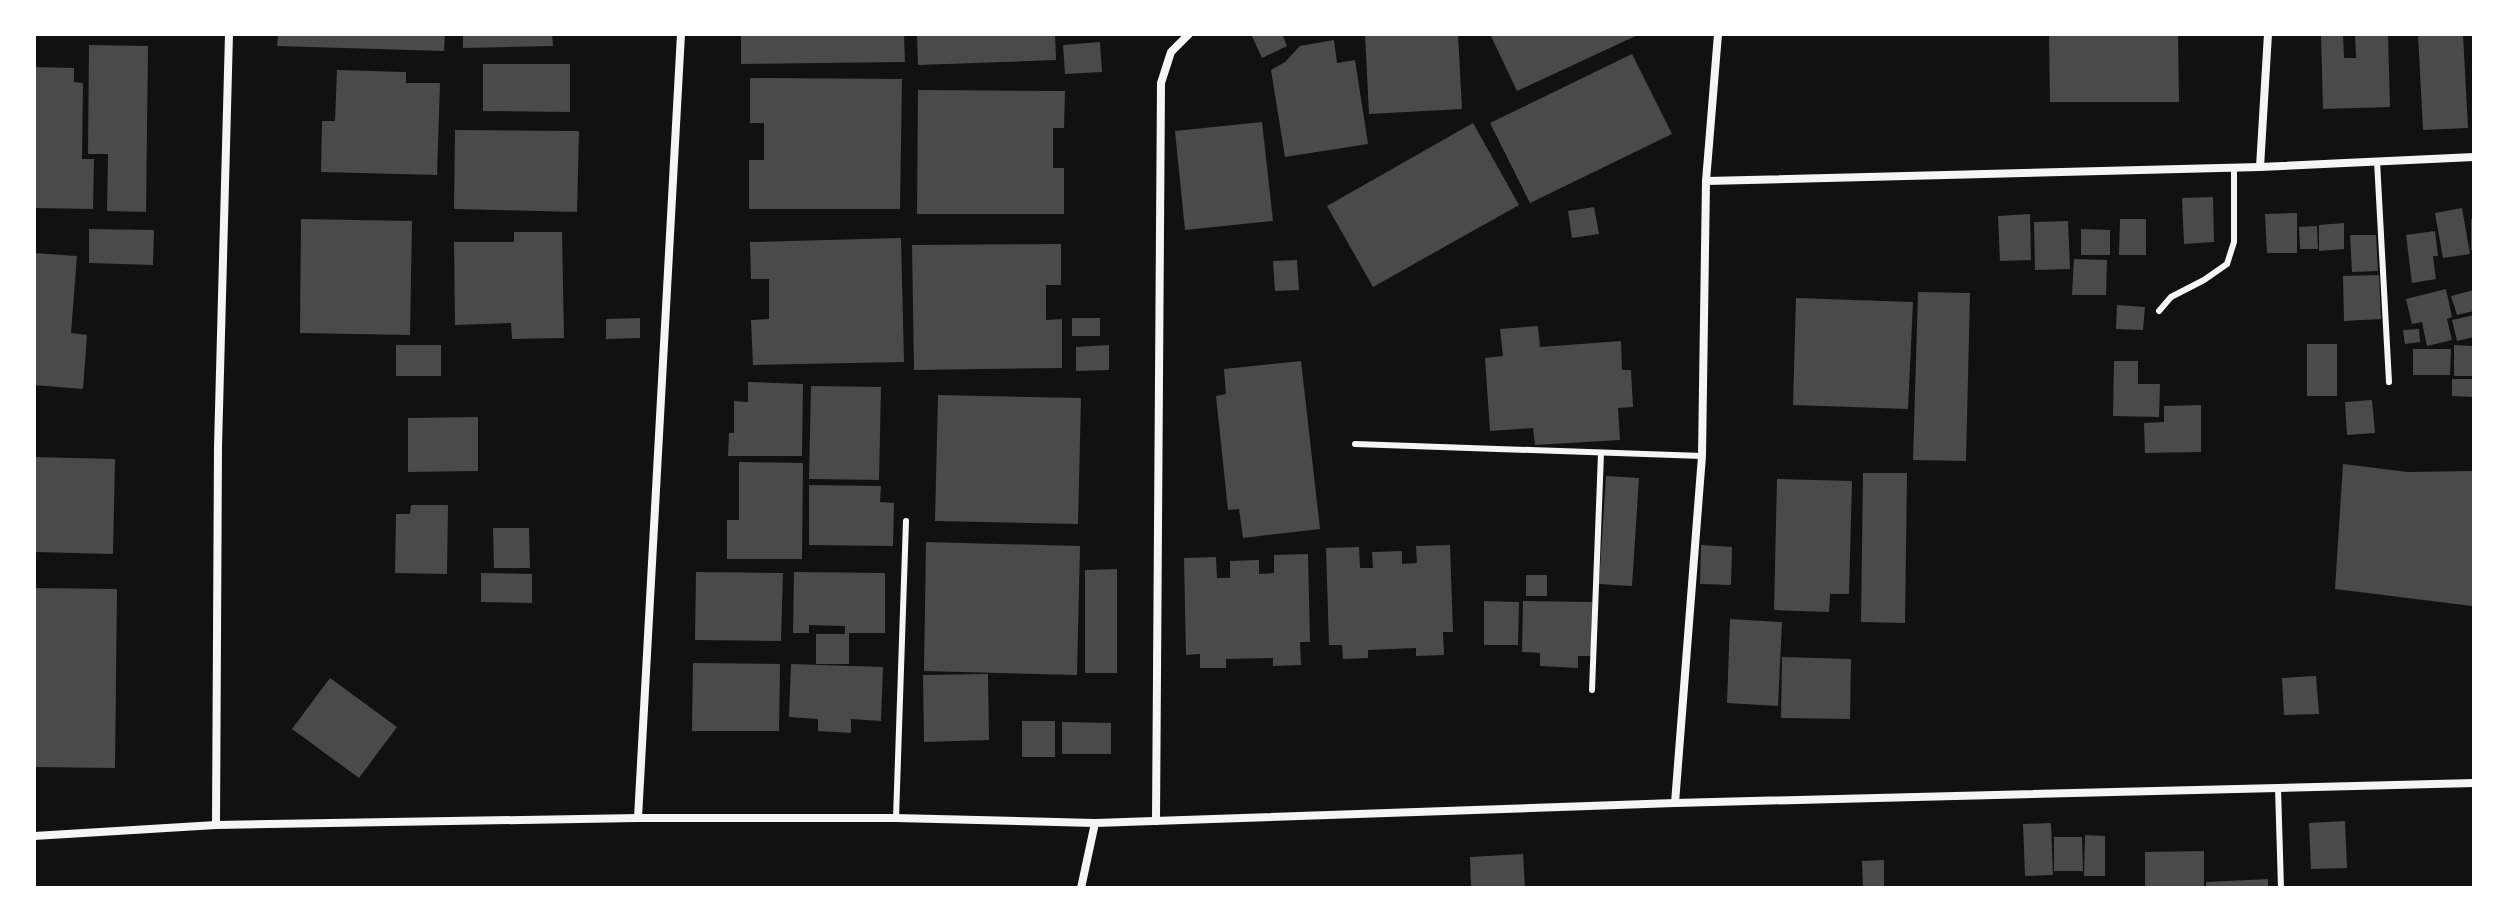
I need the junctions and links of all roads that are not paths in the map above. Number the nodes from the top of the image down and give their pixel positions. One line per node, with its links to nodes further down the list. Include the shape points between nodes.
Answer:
1 (229, 34): 25 (street, via 218,447)
2 (681, 34): 21 (street)
3 (1189, 34): 23 (street, via 1171,52 1161,83)
4 (1718, 34): 10 (street)
5 (2268, 34): 9 (street)
6 (2474, 157): 7 (street)
7 (2377, 161): 9 (street); 12 (lane)
8 (2234, 167): 9 (street); 10 (street); 11 (lane, via 2234,242 2227,264 2171,297)
9 (2260, 167)
10 (1706, 181): 15 (street)
11 (2159, 311)
12 (2389, 382)
13 (1355, 444): 14 (lane)
14 (1601, 453): 15 (lane); 17 (lane)
15 (1702, 456): 20 (street)
16 (906, 521): 22 (lane)
17 (1592, 690)
18 (2474, 783): 19 (street)
19 (2278, 788): 20 (street); 28 (lane)
20 (1675, 803): 23 (street)
21 (638, 818): 22 (street); 25 (street)
22 (896, 818): 24 (street)
23 (1156, 821): 24 (street)
24 (1095, 823): 27 (street)
25 (216, 825): 26 (street)
26 (34, 836)
27 (1081, 888)
28 (2281, 888)

